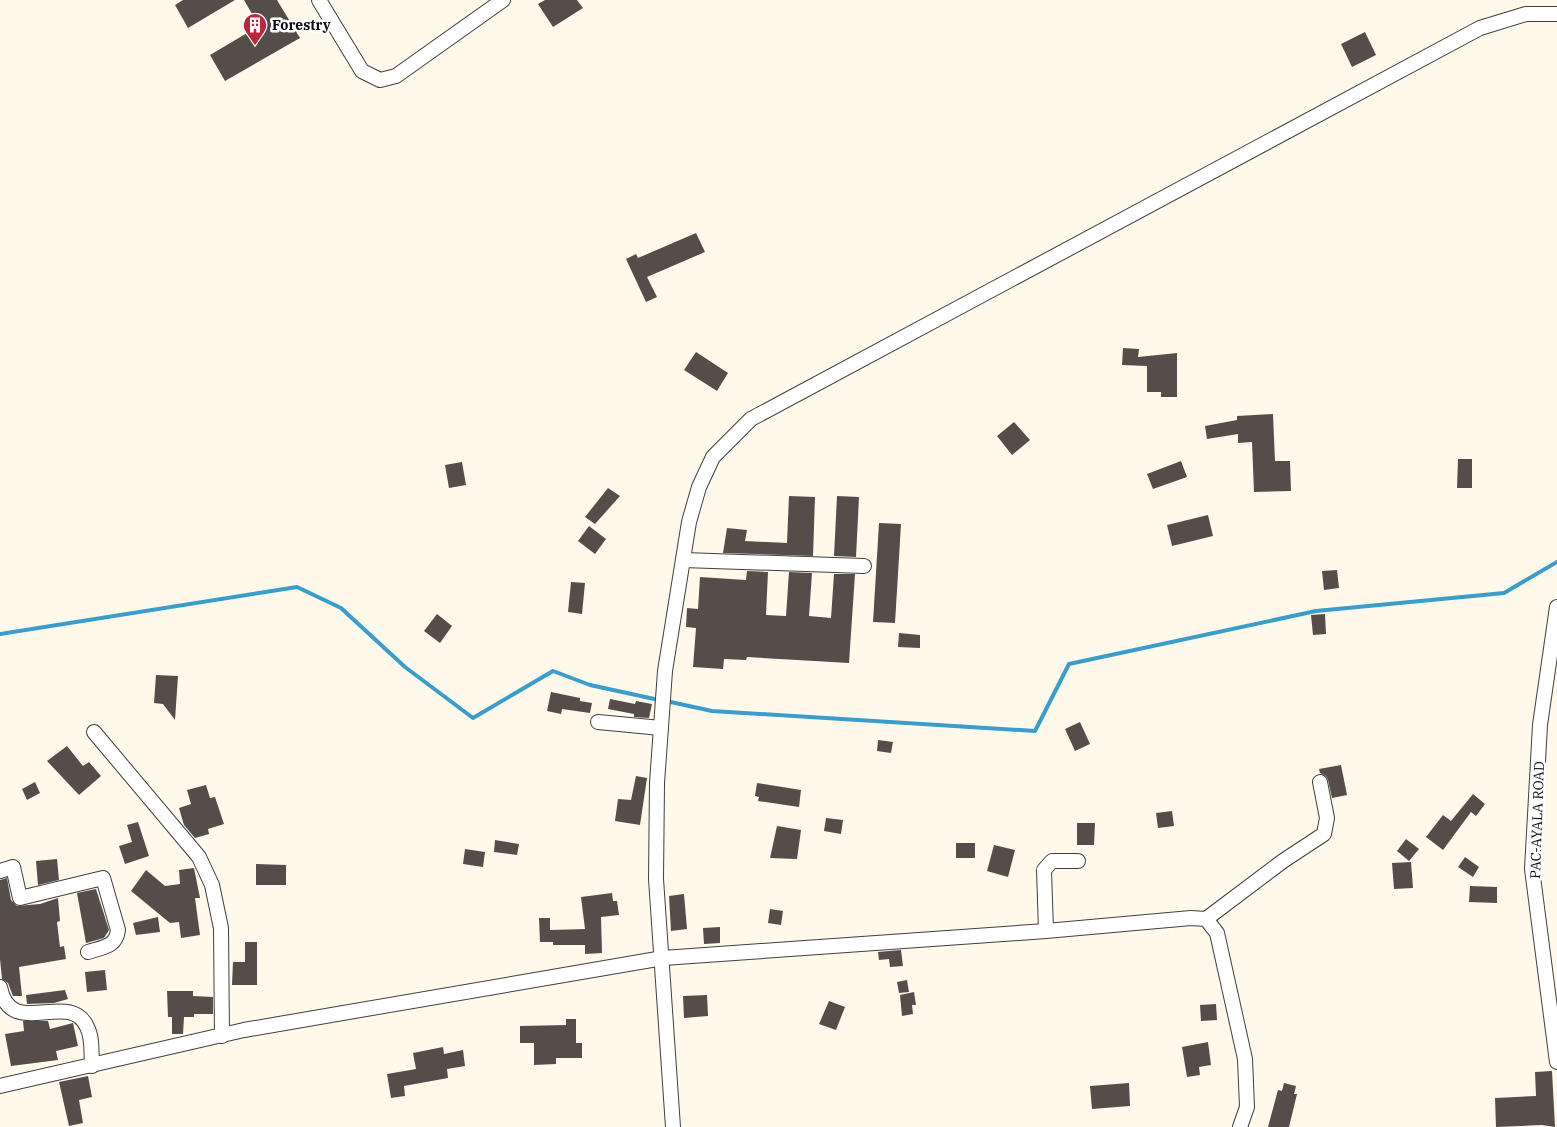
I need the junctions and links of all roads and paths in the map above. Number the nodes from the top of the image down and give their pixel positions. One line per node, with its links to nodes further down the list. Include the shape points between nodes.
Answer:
1 (319, 0): 2 (street, via 362,72 380,80 396,76)
2 (503, 0)
3 (1557, 14): 4 (street, via 1526,14 1480,28 751,419 714,458 699,487)
4 (683, 560): 5 (street); 8 (street, via 665,671)
5 (864, 566)
6 (1557, 607): 19 (street, PAC-AYALA ROAD, via 1540,724 1532,869)
7 (598, 722): 8 (street)
8 (661, 728): 16 (street, via 656,880)
9 (94, 732): 18 (street, via 199,857 212,885 221,928)
10 (1320, 782): 13 (street, via 1327,818 1324,834 1282,861)
11 (1078, 861): 14 (street, via 1052,862 1044,870)
12 (0, 871): 15 (street, via 13,868 20,898 103,878 118,930 117,939 113,944)
13 (1206, 919): 14 (street); 23 (street, via 1217,933 1244,1059 1247,1107)
14 (1046, 932): 16 (street)
15 (88, 952)
16 (662, 958): 18 (street); 22 (street)
17 (0, 987): 20 (street, via 2,1001 10,1009 25,1014 72,1012 82,1018 90,1034)
18 (222, 1036): 20 (street)
19 (1557, 1062)
20 (92, 1066): 21 (street)
21 (0, 1086)
22 (673, 1127)
23 (1240, 1127)

